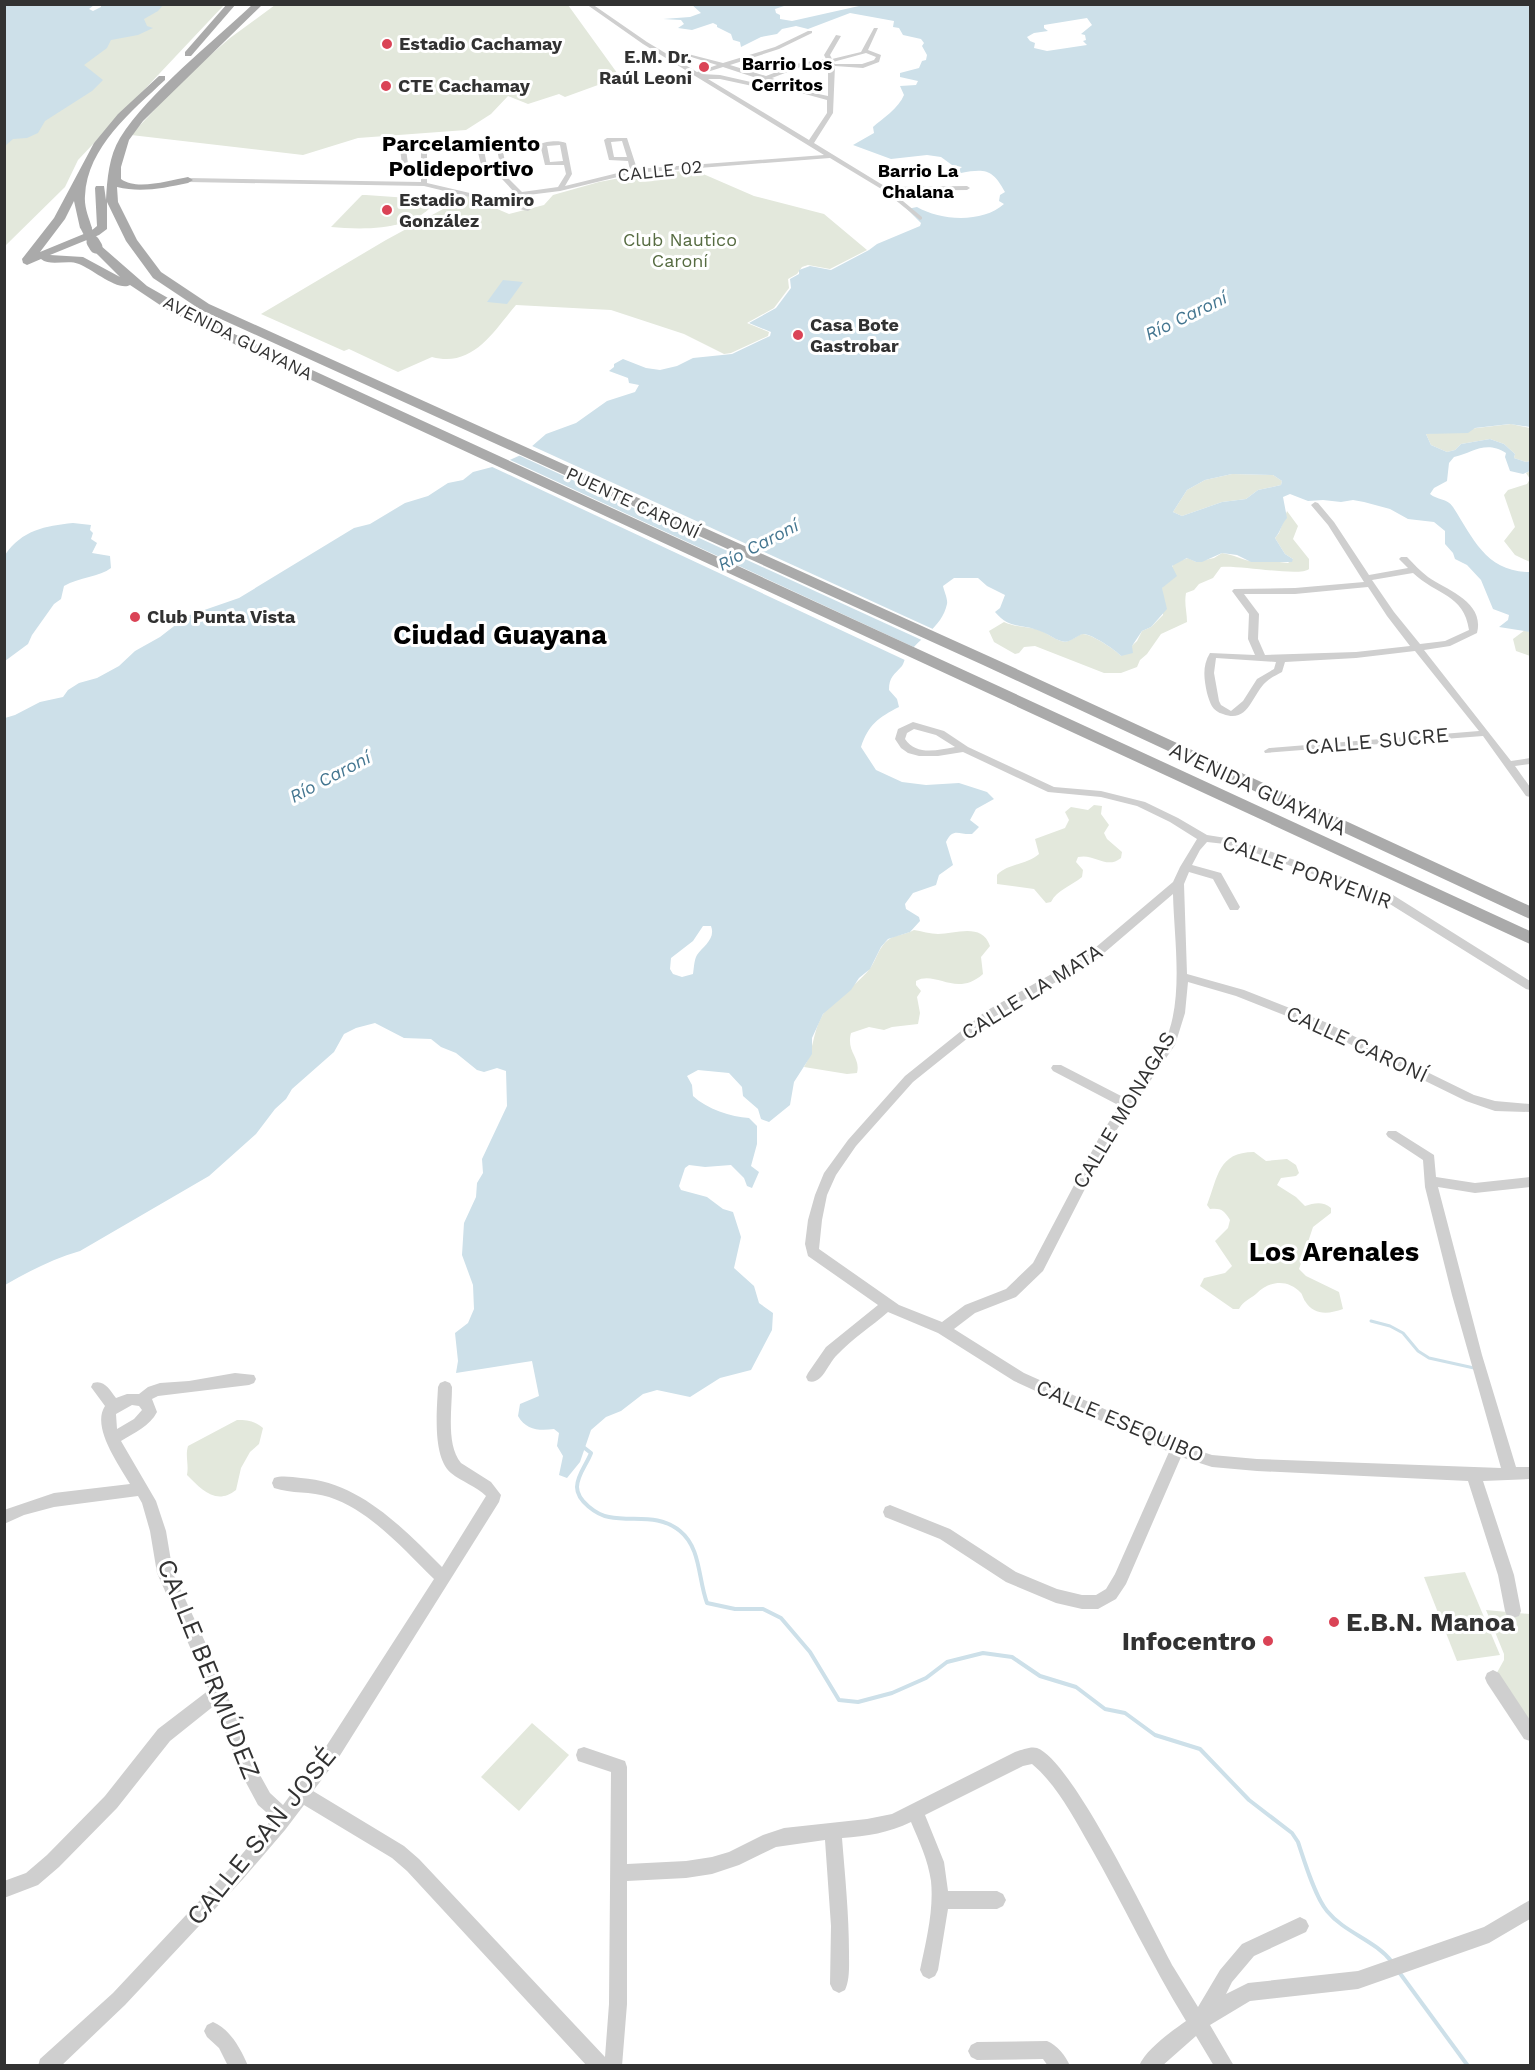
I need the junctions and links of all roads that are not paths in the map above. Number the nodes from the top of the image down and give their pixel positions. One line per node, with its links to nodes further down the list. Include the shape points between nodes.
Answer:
1 (232, 4): 12 (main road)
2 (244, 4): 12 (main road, AVENIDA GUAYANA)
3 (259, 4): 8 (main road, AVENIDA GUAYANA)
4 (269, 4): 8 (main road)
5 (588, 4): 15 (street)
6 (876, 29): 10 (street)
7 (810, 32): 14 (street)
8 (227, 35): 20 (main road, AVENIDA GUAYANA, via 139,119)
9 (838, 36): 13 (street, via 827,55)
10 (866, 51): 13 (street); 13 (street, via 880,58 869,65)
11 (690, 55): 14 (street)
12 (180, 61): 23 (main road, AVENIDA GUAYANA, via 123,114)
13 (831, 63): 16 (street, via 802,64); 19 (street)
14 (724, 66): 15 (street); 16 (street)
15 (699, 75): 17 (street); 21 (street)
16 (766, 78): 17 (street); 18 (street)
17 (756, 84): 18 (street)
18 (807, 93): 19 (street)
19 (830, 98): 21 (street, via 830,113)
20 (124, 140): 28 (main road, AVENIDA GUAYANA); 40 (main road, via 106,166 100,187 103,227)
21 (811, 143): 22 (street)
22 (831, 156): 29 (street, CALLE 02); 34 (street)
23 (88, 159): 40 (main road, via 59,219); 41 (main road, AVENIDA GUAYANA, bridge, via 79,198 86,228 96,247)
24 (630, 159): 29 (street)
25 (566, 163): 33 (street, via 570,174)
26 (425, 165): 31 (street)
27 (503, 167): 36 (street, via 505,179)
28 (116, 168): 30 (main road, via 116,180 122,186); 38 (main road, AVENIDA GUAYANA, via 112,202)
29 (634, 171): 33 (street, CALLE 02)
30 (187, 182): 31 (street); 38 (main road, via 126,194 119,201)
31 (424, 184): 37 (street)
32 (967, 188): 34 (street)
33 (560, 189): 35 (street, CALLE 02)
34 (885, 189): 39 (street)
35 (537, 193): 36 (street, CALLE 02); 37 (street, via 527,208)
36 (521, 195): 37 (street, CALLE 02)
37 (490, 198)
38 (117, 214): 42 (main road, AVENIDA GUAYANA, via 157,275 205,307)
39 (920, 218)
40 (27, 261): 41 (main road, via 79,259)
41 (152, 295): 43 (main road, AVENIDA GUAYANA, via 186,316)
42 (503, 440): 51 (main road, PUENTE CARONÍ)
43 (478, 453): 52 (main road, PUENTE CARONÍ)
44 (1315, 505): 47 (street)
45 (1404, 559): 46 (street)
46 (1415, 570): 47 (street); 48 (street, via 1454,593 1466,609 1474,631 1447,644)
47 (1367, 581): 48 (street); 49 (street, via 1295,591 1237,591 1254,614 1253,639)
48 (1417, 648): 50 (street); 53 (street)
49 (1261, 658): 50 (street); 50 (street, via 1216,655 1209,660 1216,706 1234,713 1249,702 1259,683 1279,670)
50 (1281, 659)
51 (989, 662): 63 (main road, AVENIDA GUAYANA)
52 (967, 680): 64 (main road, AVENIDA GUAYANA)
53 (1486, 733): 55 (street, CALLE SUCRE); 57 (street)
54 (964, 749): 54 (street, via 918,753 903,745 900,735 909,726 921,725); 59 (street, via 1052,790 1101,794 1141,804)
55 (1269, 751)
56 (1530, 761): 57 (street)
57 (1509, 764): 58 (street)
58 (1530, 794)
59 (1204, 838): 60 (street, CALLE MONAGAS); 66 (street, CALLE PORVENIR, via 1251,848 1389,898)
60 (1185, 867): 61 (street, CALLE MONAGAS); 62 (street, via 1217,876)
61 (1178, 885): 65 (street, CALLE MONAGAS); 73 (street, CALLE LA MATA, via 1093,956 990,1014 909,1079 852,1143 826,1181 813,1234 812,1248)
62 (1234, 907)
63 (1530, 913)
64 (1530, 938)
65 (1183, 977): 68 (street, CALLE MONAGAS, via 1172,1039); 69 (street, CALLE CARONÍ, via 1240,993 1321,1025 1470,1098 1495,1106)
66 (1530, 986)
67 (1057, 1068): 68 (street)
68 (1127, 1104): 75 (street, CALLE MONAGAS, via 1098,1148 1038,1267 1011,1293 970,1309)
69 (1530, 1108)
70 (1392, 1134): 71 (street, via 1429,1158)
71 (1430, 1181): 72 (street, via 1474,1188); 86 (street, via 1460,1306)
72 (1530, 1182)
73 (818, 1256): 74 (street, CALLE ESEQUIBO)
74 (888, 1305): 75 (street, CALLE ESEQUIBO); 76 (street, via 831,1351)
75 (943, 1329): 83 (street, CALLE ESEQUIBO, via 1019,1377)
76 (813, 1377)
77 (249, 1379): 80 (street, via 157,1390)
78 (98, 1387): 81 (street)
79 (445, 1387): 91 (street, CALLE SAN JOSÉ, via 448,1458 494,1495)
80 (142, 1400): 81 (street, via 130,1398); 82 (street, via 150,1408 146,1418)
81 (111, 1410): 82 (street, CALLE BERMÚDEZ)
82 (114, 1438): 88 (street, CALLE BERMÚDEZ)
83 (1177, 1450): 85 (street, CALLE ESEQUIBO, via 1212,1461 1235,1463); 89 (street, via 1121,1579 1111,1594 1098,1602 1069,1599 1030,1587 945,1534)
84 (1530, 1473): 86 (street, CALLE ESEQUIBO)
85 (1473, 1474): 86 (street, CALLE ESEQUIBO); 92 (street, via 1506,1575)
86 (1511, 1475)
87 (279, 1483): 91 (street, via 317,1486 367,1509 398,1531)
88 (143, 1489): 90 (street, via 56,1500); 94 (street, CALLE BERMÚDEZ, via 153,1511 165,1573)
89 (890, 1512)
90 (4, 1517)
91 (444, 1579): 97 (street, CALLE SAN JOSÉ)
92 (1513, 1611)
93 (1493, 1678): 95 (street)
94 (218, 1693): 99 (street, CALLE BERMÚDEZ, via 258,1789); 102 (street, via 164,1735 111,1802 46,1867 32,1879)
95 (1530, 1733)
96 (584, 1755): 101 (street, via 619,1767)
97 (302, 1794): 99 (street, CALLE SAN JOSÉ); 114 (street, via 413,1865)
98 (916, 1813): 100 (street, via 877,1827); 103 (street, via 937,1870); 109 (street, via 1022,1758 1039,1757 1054,1774 1107,1860)
99 (284, 1817): 112 (street, CALLE SAN JOSÉ, via 119,1999)
100 (833, 1831): 101 (street, via 774,1839 736,1858 710,1865); 108 (street, via 842,1941)
101 (620, 1873): 115 (street)
102 (4, 1890)
103 (939, 1900): 104 (street); 107 (street)
104 (997, 1900)
105 (1530, 1909): 109 (street, via 1489,1934 1386,1972 1358,1980 1248,1992)
106 (1300, 1926): 109 (street, via 1248,1950 1226,1976)
107 (929, 1970)
108 (839, 1984)
109 (1199, 2024): 117 (street); 118 (street)
110 (213, 2031): 113 (street, via 225,2042)
111 (977, 2051): 116 (street, via 1047,2050)
112 (47, 2066)
113 (239, 2066)
114 (600, 2066)
115 (613, 2066)
116 (1061, 2066)
117 (1148, 2066)
118 (1225, 2066)

